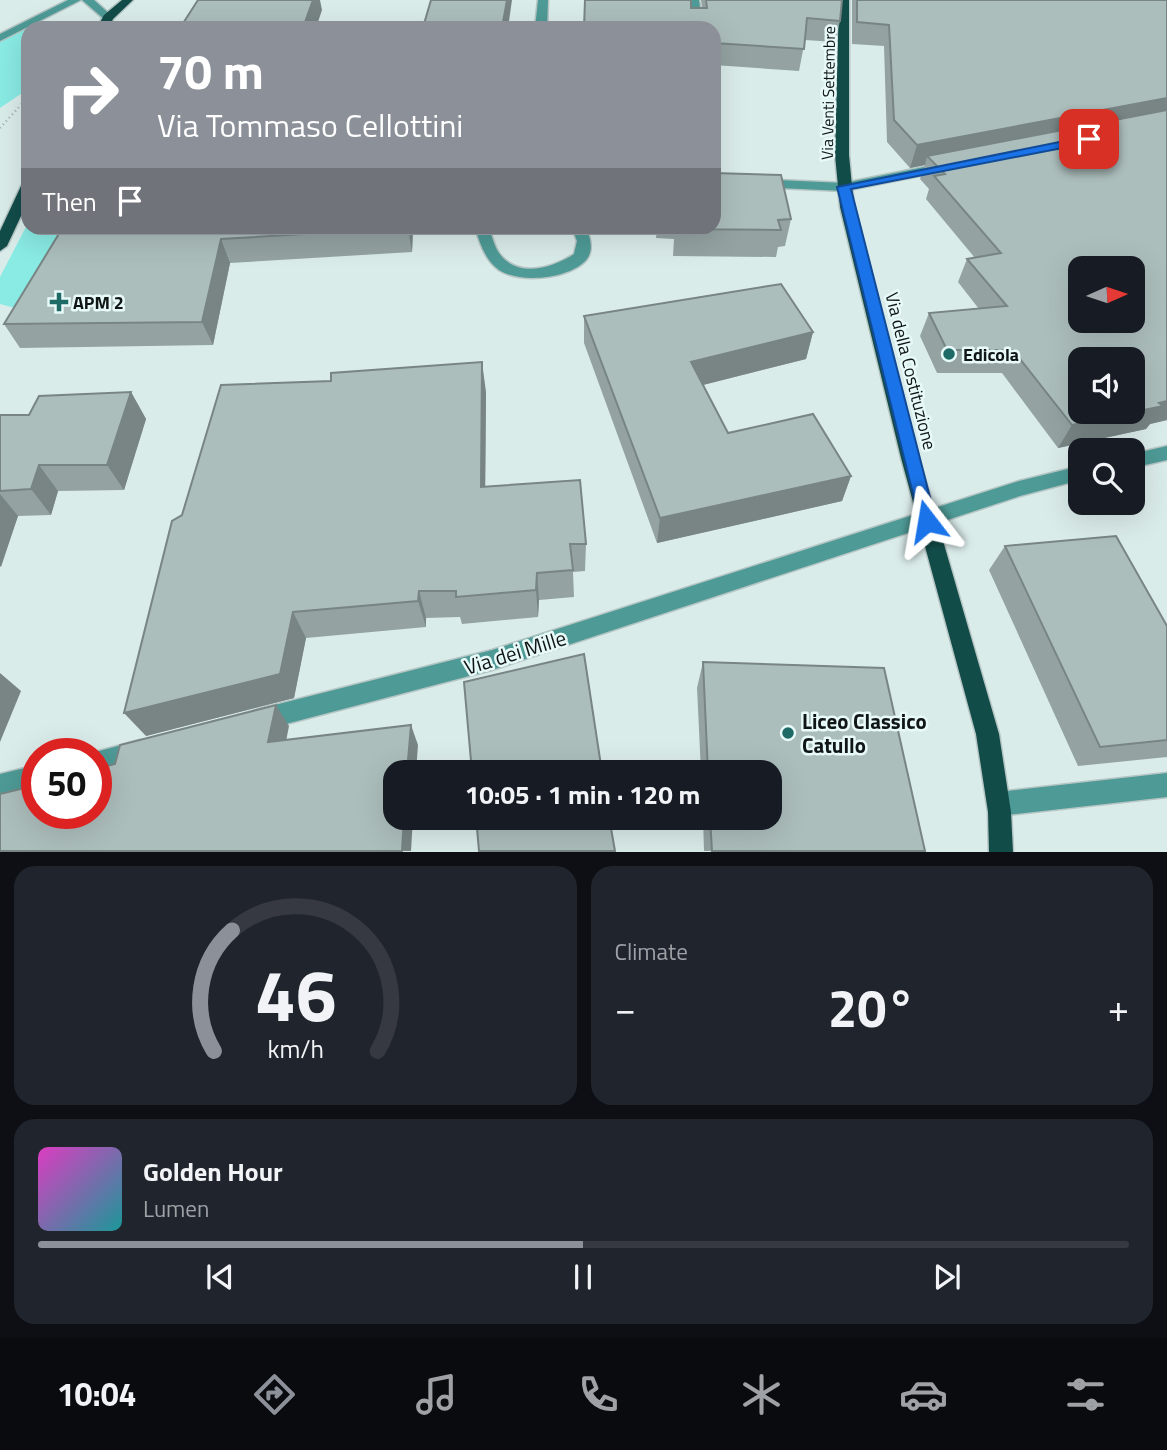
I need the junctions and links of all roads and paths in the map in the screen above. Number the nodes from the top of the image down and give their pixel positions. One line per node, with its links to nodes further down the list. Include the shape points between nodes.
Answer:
1 (76, 0): 7 (street)
2 (87, 0): 8 (street)
3 (128, 0): 9 (main road)
4 (543, 0): 10 (street)
5 (694, 0): 11 (street)
6 (845, 0): 18 (main road, Via Venti Settembre)
7 (34, 21)
8 (104, 21)
9 (106, 21)
10 (542, 21)
11 (696, 21)
12 (21, 28): 13 (street)
13 (0, 38)
14 (21, 105): 15 (path)
15 (0, 128)
16 (962, 164): 18 (street)
17 (721, 181): 18 (street)
18 (844, 187): 26 (main road, Via della Costituzione)
19 (21, 201): 22 (main road)
20 (484, 235): 21 (street, via 500,264 534,273 562,268 581,256)
21 (582, 235)
22 (0, 246)
23 (1167, 453): 24 (street)
24 (1145, 458)
25 (1068, 476): 26 (street, Via dei Mille)
26 (927, 521): 27 (street, Via dei Mille, via 492,660); 33 (main road, Via della Costituzione, via 985,725)
27 (239, 726)
28 (161, 746): 29 (street)
29 (112, 758)
30 (21, 781): 32 (street)
31 (1167, 785): 33 (street)
32 (0, 786)
33 (999, 804): 34 (main road, Via della Costituzione)
34 (1001, 852)

